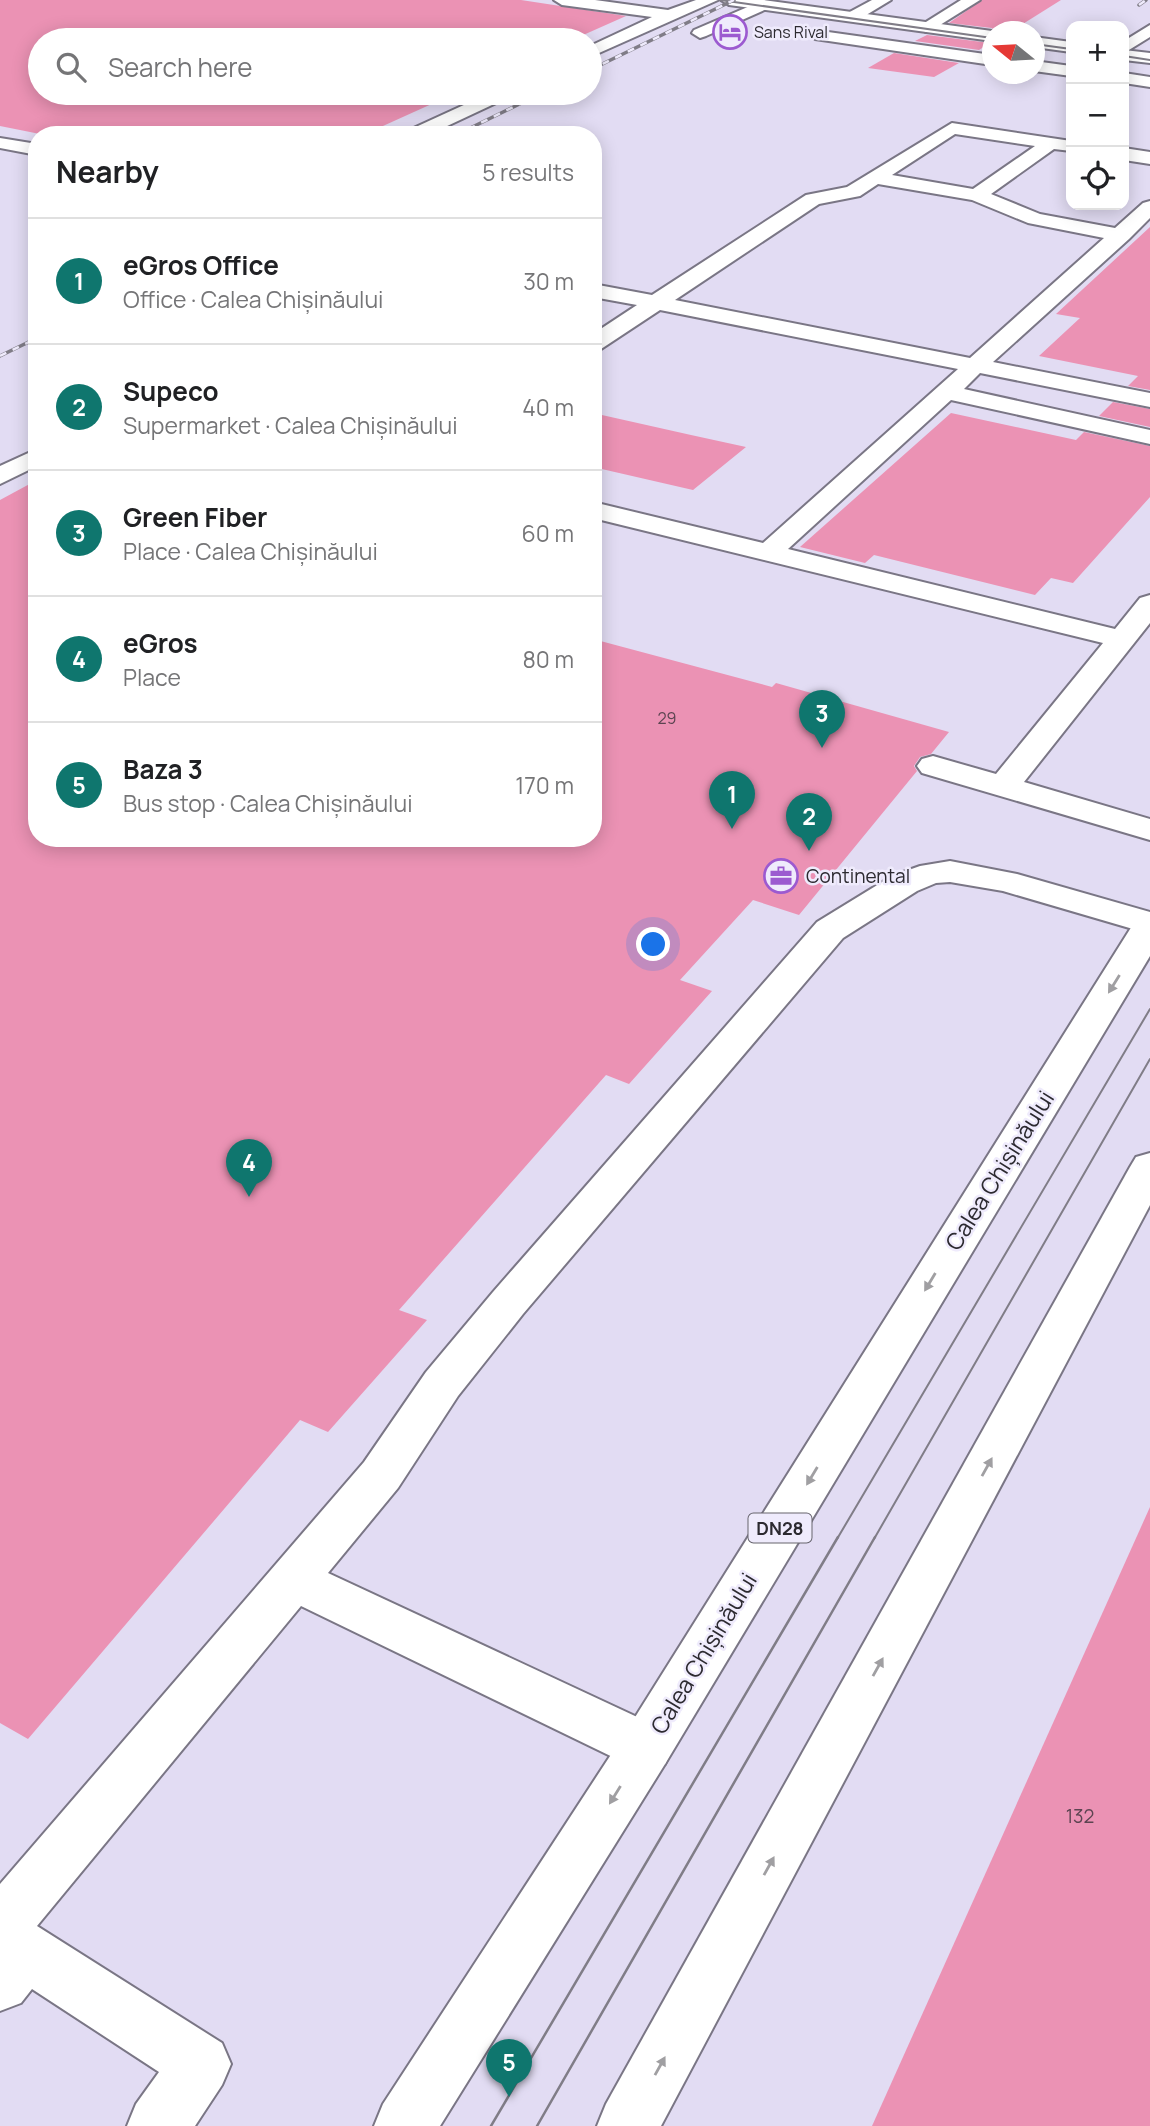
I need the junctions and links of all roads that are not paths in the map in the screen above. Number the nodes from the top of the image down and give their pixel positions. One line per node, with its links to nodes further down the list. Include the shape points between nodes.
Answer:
1 (562, 0): 7 (main road)
2 (710, 0): 7 (main road)
3 (729, 0): 6 (main road)
4 (883, 0): 8 (main road)
5 (972, 0): 9 (main road)
6 (764, 5): 8 (main road); 11 (main road)
7 (669, 15): 16 (main road)
8 (852, 17): 9 (main road)
9 (926, 27): 12 (main road)
10 (1150, 30): 15 (main road)
11 (700, 33)
12 (982, 35)
13 (821, 36): 20 (main road)
14 (1045, 43): 17 (main road)
15 (1129, 45)
16 (602, 46)
17 (1066, 46)
18 (1129, 56): 19 (main road)
19 (1150, 58)
20 (982, 59)
21 (1045, 67): 22 (main road)
22 (1066, 70)
23 (1129, 79): 24 (main road)
24 (1150, 82)
25 (477, 105): 26 (main road)
26 (432, 126)
27 (0, 143): 30 (main road)
28 (1051, 143): 29 (main road); 33 (main road, via 952,128); 34 (main road)
29 (1066, 145)
30 (28, 148)
31 (1129, 155): 32 (main road)
32 (1150, 158)
33 (875, 178): 34 (main road); 38 (main road, via 853,192 813,199)
34 (977, 195): 36 (main road, via 1035,219)
35 (1150, 207): 36 (main road)
36 (1122, 235): 40 (main road)
37 (602, 292): 38 (main road)
38 (655, 303): 39 (main road); 40 (main road)
39 (602, 338)
40 (978, 365): 41 (main road); 42 (main road)
41 (946, 392): 43 (main road); 47 (main road)
42 (1150, 400)
43 (1150, 437)
44 (28, 461): 45 (main road)
45 (0, 476)
46 (602, 512): 47 (main road)
47 (768, 553): 49 (main road)
48 (1150, 604): 49 (main road)
49 (1122, 639): 51 (main road)
50 (933, 766): 51 (main road)
51 (1003, 787): 52 (main road)
52 (1150, 830)
53 (1150, 924): 55 (main road, via 980,875 934,872 888,891 830,930 500,1313 442,1384 382,1475); 56 (main road, Calea Chișinăului / DN28, one-way to 56)
54 (1150, 1167): 60 (main road, one-way to 54)
55 (293, 1579): 56 (main road); 57 (main road)
56 (646, 1747): 59 (main road, Calea Chișinăului / DN28, one-way to 59)
57 (6, 1949): 58 (main road, via 201,2064)
58 (158, 2126)
59 (405, 2126)
60 (628, 2126)

